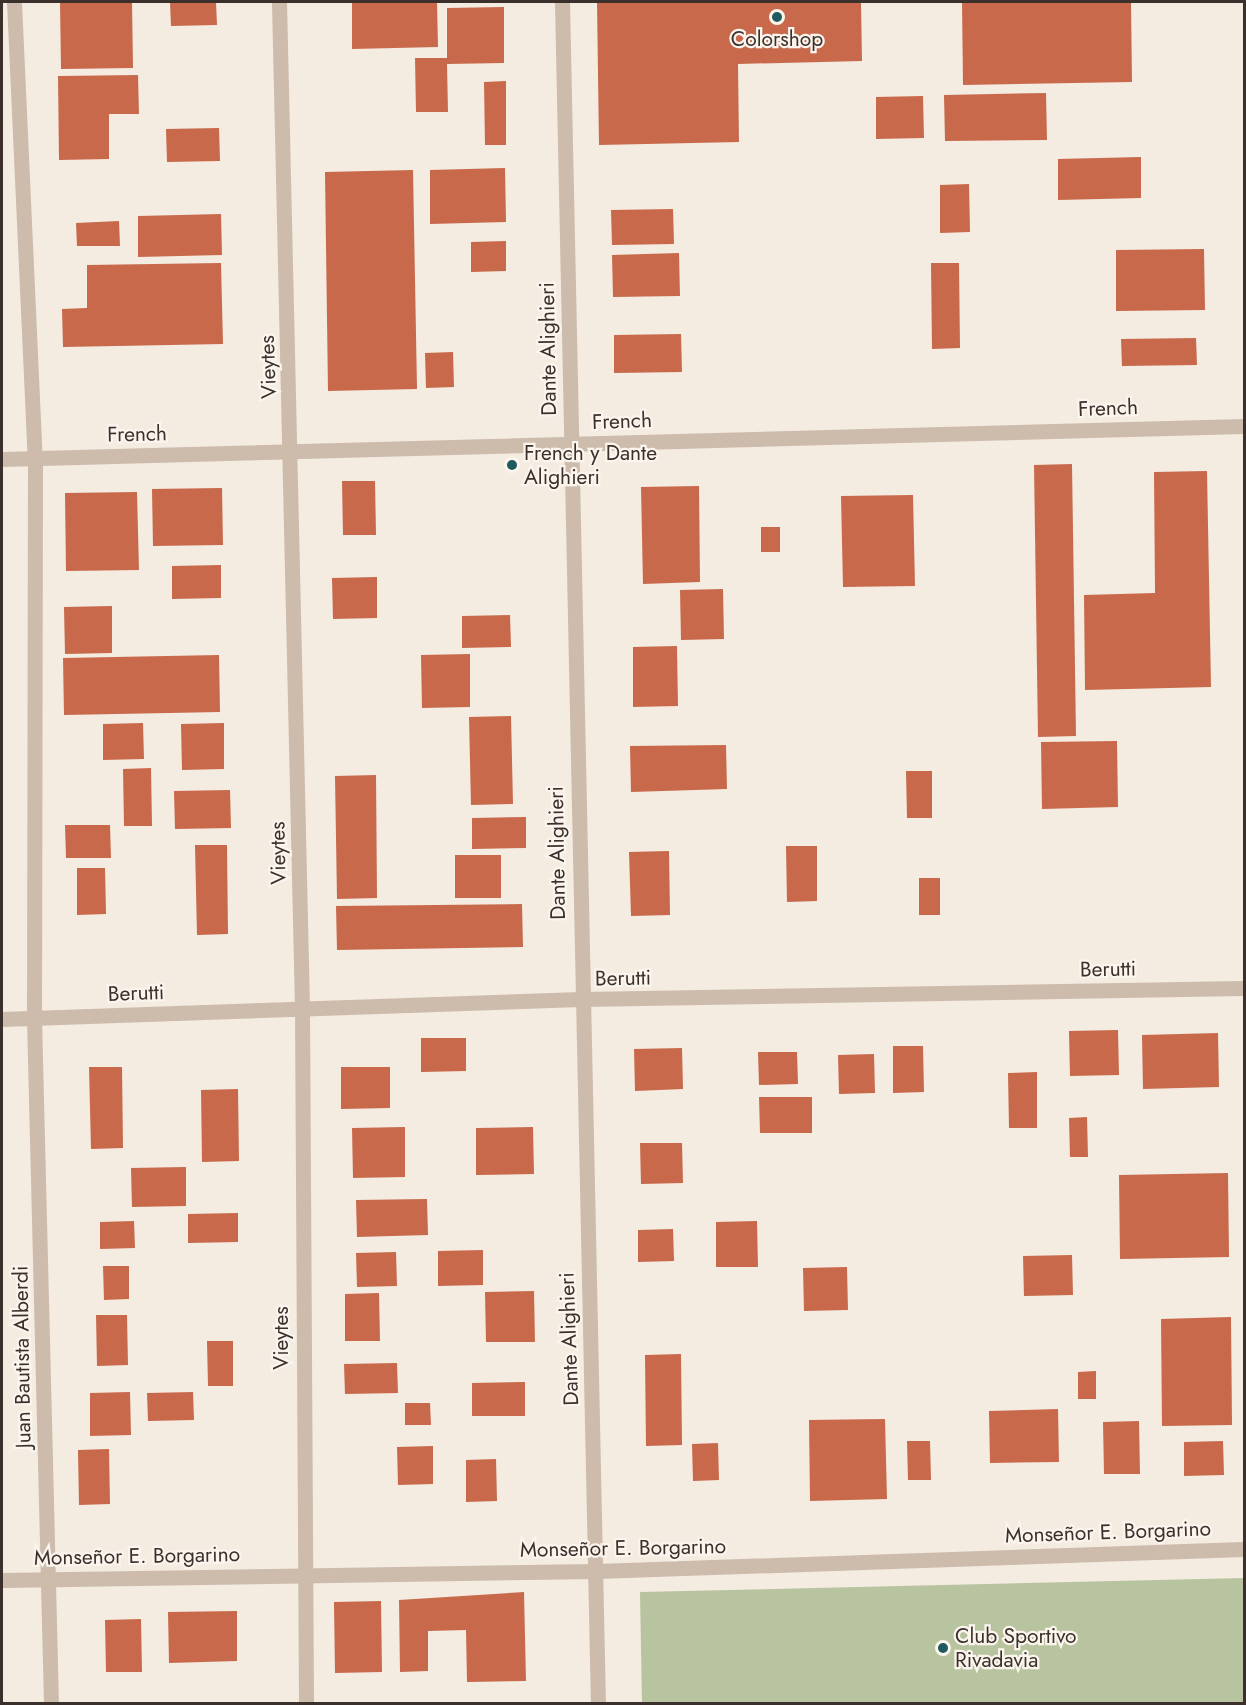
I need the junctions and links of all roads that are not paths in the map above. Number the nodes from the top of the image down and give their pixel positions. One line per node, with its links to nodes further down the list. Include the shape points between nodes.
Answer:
1 (14, 2): 7 (street, Juan Bautista Alberdi)
2 (279, 2): 6 (street, Vieytes)
3 (562, 2): 5 (street, Dante Alighieri)
4 (1245, 426): 5 (street, French)
5 (570, 444): 6 (street, French); 10 (street, Dante Alighieri)
6 (291, 452): 7 (street, French); 11 (street, Vieytes)
7 (35, 458): 8 (street, French); 12 (street, Juan Bautista Alberdi)
8 (2, 459)
9 (1245, 988): 10 (street, Berutti)
10 (581, 999): 11 (street, Berutti); 15 (street, Dante Alighieri)
11 (302, 1008): 12 (street, Berutti); 16 (street, Vieytes)
12 (34, 1018): 13 (street, Berutti); 17 (street, Juan Bautista Alberdi)
13 (2, 1019)
14 (1245, 1549): 15 (street, Monseñor E. Borgarino)
15 (597, 1571): 16 (street, Monseñor E. Borgarino); 21 (street, Dante Alighieri)
16 (302, 1574): 17 (street, Monseñor E. Borgarino); 20 (street, Vieytes)
17 (48, 1579): 18 (street, Monseñor E. Borgarino); 19 (street, Juan Bautista Alberdi)
18 (2, 1580)
19 (51, 1704)
20 (306, 1704)
21 (598, 1704)

